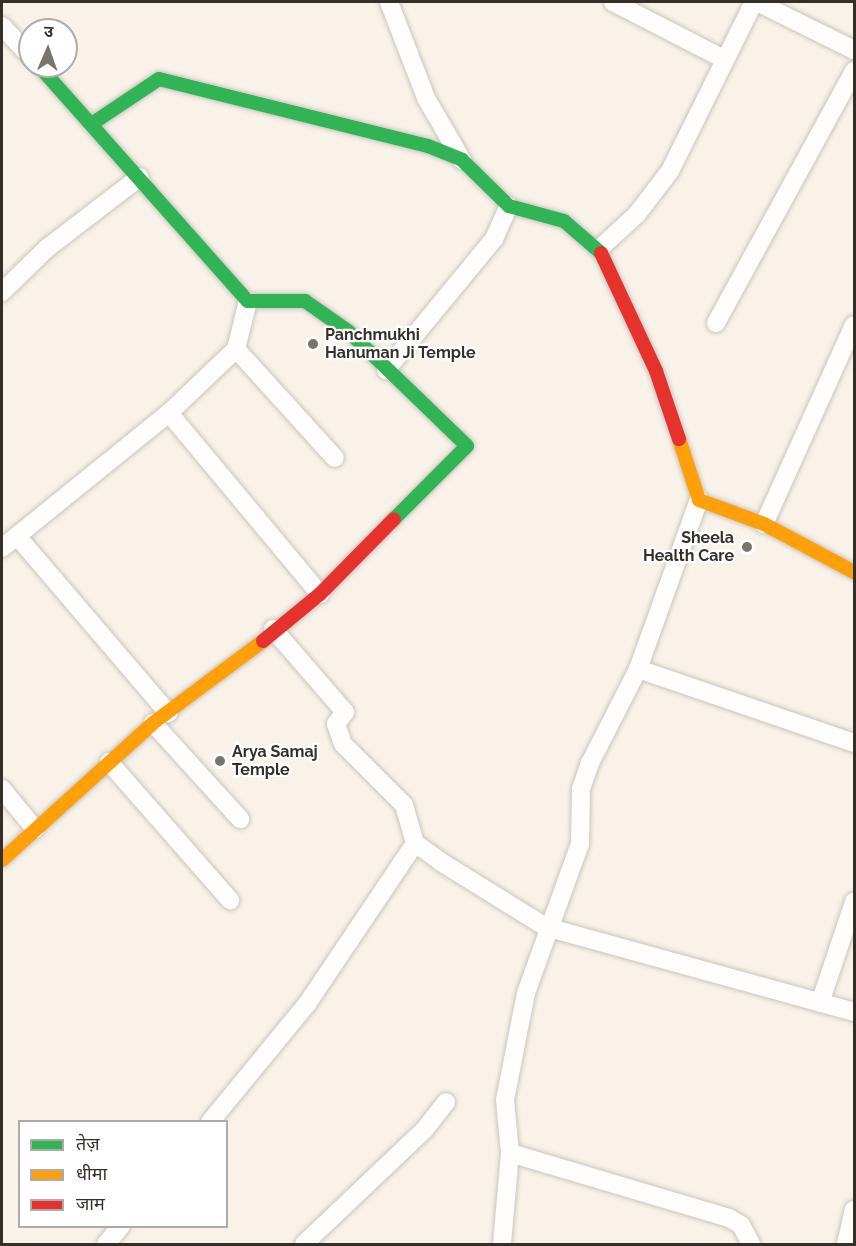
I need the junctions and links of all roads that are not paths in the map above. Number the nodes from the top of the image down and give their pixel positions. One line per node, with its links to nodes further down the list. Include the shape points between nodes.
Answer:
1 (389, 2): 11 (street, via 426,98)
2 (613, 2): 7 (street)
3 (756, 2): 6 (street); 7 (street)
4 (4, 32): 5 (street)
5 (18, 45)
6 (855, 50)
7 (724, 59): 14 (street, via 670,171 637,214)
8 (855, 71): 17 (street)
9 (50, 78): 10 (street)
10 (93, 123): 11 (street, via 159,79 428,146); 12 (street)
11 (462, 160): 13 (street)
12 (140, 177): 15 (street, via 46,249); 16 (street)
13 (509, 207): 14 (street, via 564,221); 20 (street, via 494,240)
14 (599, 249): 23 (street, via 656,371)
15 (2, 292)
16 (248, 301): 19 (street); 20 (street, via 305,302 348,331)
17 (716, 322)
18 (855, 325): 24 (street)
19 (236, 349): 21 (street); 22 (street)
20 (386, 370): 28 (street, via 467,447)
21 (169, 413): 25 (street); 28 (street)
22 (334, 458)
23 (699, 500): 24 (street); 30 (street)
24 (764, 524): 27 (street)
25 (17, 536): 26 (street); 31 (street)
26 (2, 548)
27 (855, 572)
28 (320, 594): 29 (street)
29 (273, 629): 31 (street, via 207,687); 38 (street, via 345,712 336,732 404,805)
30 (638, 669): 33 (street); 42 (street, via 581,789 580,844)
31 (168, 712): 32 (street)
32 (153, 723): 34 (street); 36 (street)
33 (855, 743)
34 (109, 762): 37 (street); 40 (street)
35 (2, 789): 37 (street)
36 (240, 819)
37 (35, 829): 39 (street)
38 (415, 843): 42 (street); 46 (street, via 308,1004)
39 (2, 860)
40 (230, 900)
41 (855, 902): 43 (street)
42 (546, 927): 43 (street); 47 (street, via 526,993 507,1089)
43 (820, 1003): 44 (street)
44 (855, 1012)
45 (446, 1102): 51 (street, via 425,1129)
46 (212, 1120)
47 (510, 1153): 52 (street); 53 (street, via 729,1218 741,1224)
48 (855, 1210): 54 (street)
49 (120, 1228): 50 (street)
50 (106, 1245)
51 (304, 1245)
52 (502, 1245)
53 (751, 1245)
54 (846, 1245)

